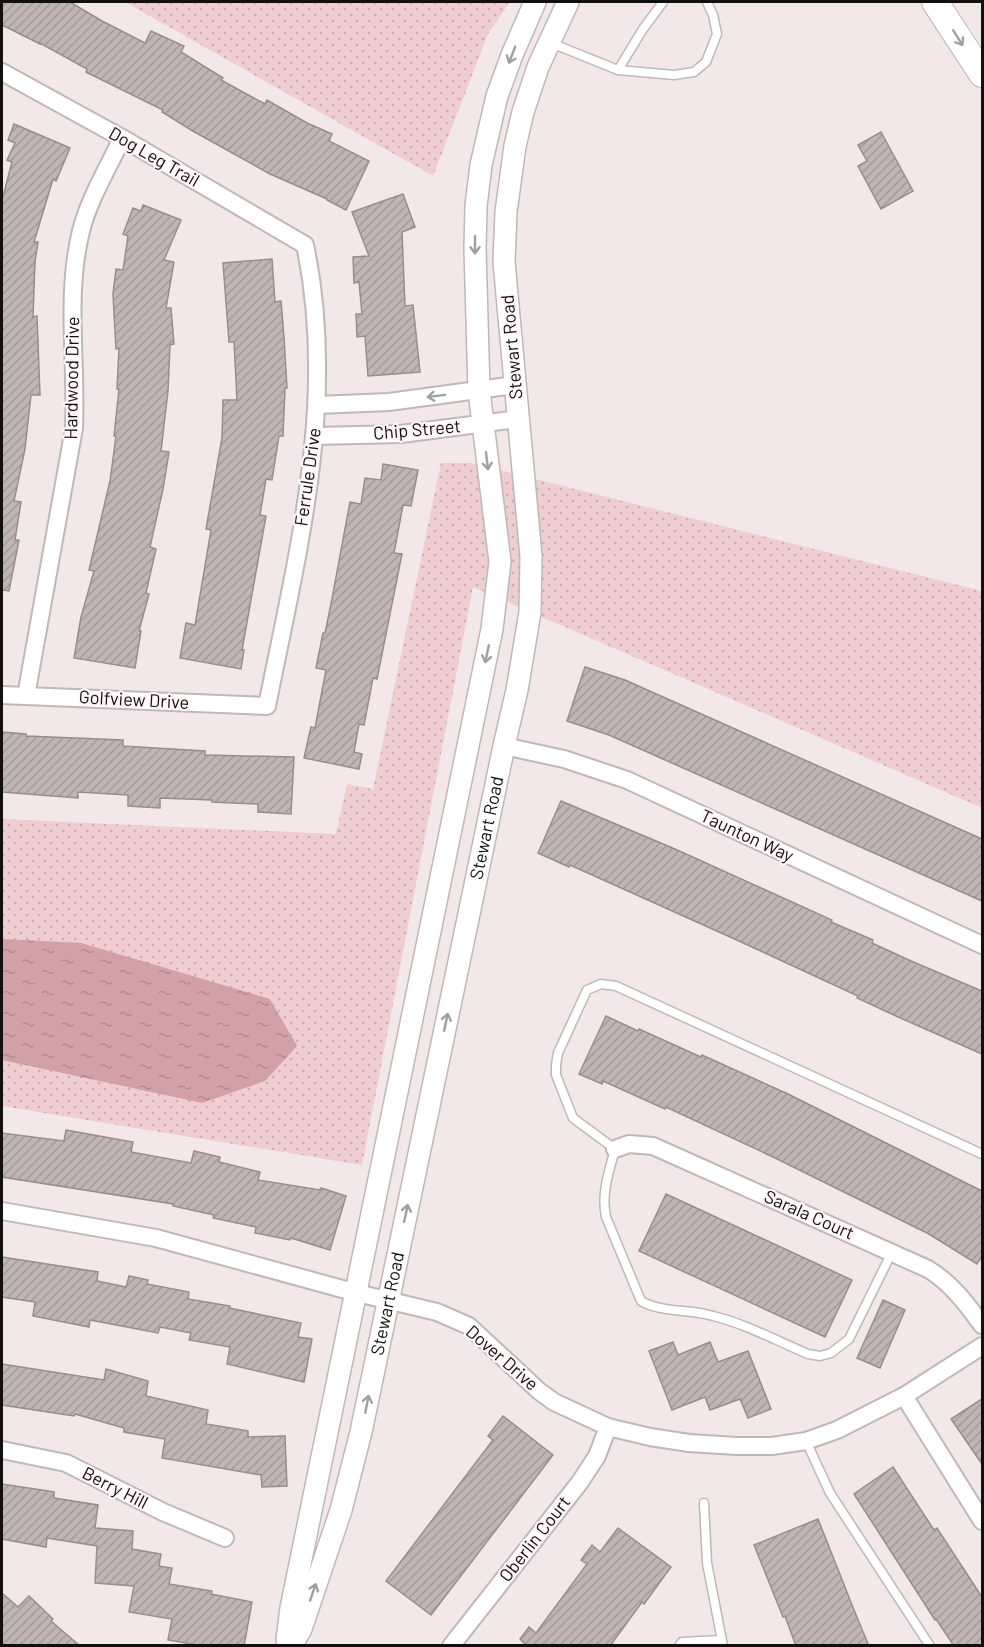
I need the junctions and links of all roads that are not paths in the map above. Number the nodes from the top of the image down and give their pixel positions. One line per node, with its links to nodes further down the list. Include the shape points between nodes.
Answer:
1 (535, 2): 13 (street, Stewart Road, one-way to 13, via 497,96 481,165 475,248)
2 (568, 2): 6 (street, Stewart Road)
3 (663, 2): 7 (lane)
4 (707, 2): 7 (lane, via 717,34 706,62 694,72 674,75)
5 (935, 2): 9 (main road, one-way to 9)
6 (548, 42): 7 (lane); 12 (street, Stewart Road, via 515,146 506,212 504,262)
7 (618, 70)
8 (2, 72): 10 (street, Dog Leg Trail)
9 (982, 74)
10 (122, 138): 11 (street, Dog Leg Trail); 19 (street, Hardwood Drive, via 88,210 77,254 73,299 74,428)
11 (305, 245): 14 (street, Ferrule Drive, via 313,292)
12 (515, 385): 13 (street, Chip Street); 15 (street, Stewart Road)
13 (479, 390): 14 (street, Chip Street, one-way to 14, via 389,402); 16 (street, Stewart Road)
14 (317, 405): 17 (street, Ferrule Drive)
15 (518, 419): 16 (street, Chip Street); 21 (street, Stewart Road, via 531,556 530,612)
16 (482, 424): 17 (street, Chip Street, via 401,434); 27 (street, Stewart Road, one-way to 27, via 500,562 492,629)
17 (315, 436): 20 (street, Ferrule Drive, via 306,508)
18 (2, 695): 19 (street, Golfview Drive)
19 (26, 696): 20 (street, Golfview Drive)
20 (267, 706)
21 (504, 746): 22 (street, Taunton Way, via 564,759 627,780); 28 (street, Stewart Road, one-way to 21)
22 (982, 945)
23 (615, 1149): 24 (lane, via 573,1118 556,1075 558,1053 587,990 601,984 616,986); 26 (street, Sarala Court, via 629,1144 653,1146); 26 (lane, via 604,1192 606,1216 636,1293 649,1306 713,1316 820,1356 849,1340)
24 (982, 1154)
25 (2, 1211): 27 (street, Dover Drive, via 156,1238)
26 (892, 1252): 29 (street, Sarala Court, via 939,1276 961,1296)
27 (357, 1293): 28 (street, Dover Drive); 39 (street, Stewart Road)
28 (388, 1299): 32 (street, Dover Drive, via 437,1312 469,1326 546,1396); 40 (street, Stewart Road, one-way to 28, via 301,1629 341,1510)
29 (982, 1325)
30 (982, 1346): 31 (street, Dover Drive)
31 (904, 1396): 33 (street, Dover Drive); 36 (street)
32 (608, 1427): 33 (street, Dover Drive, via 689,1443 772,1446); 41 (street, Oberlin Court, via 597,1456 580,1482)
33 (806, 1441): 43 (lane, via 830,1493)
34 (2, 1450): 37 (street, Berry Hill, via 66,1463)
35 (704, 1503): 38 (lane, via 707,1563)
36 (980, 1510)
37 (225, 1538)
38 (722, 1643): 42 (lane, via 682,1642)
39 (286, 1646)
40 (291, 1646)
41 (450, 1646)
42 (679, 1646)
43 (930, 1646)

